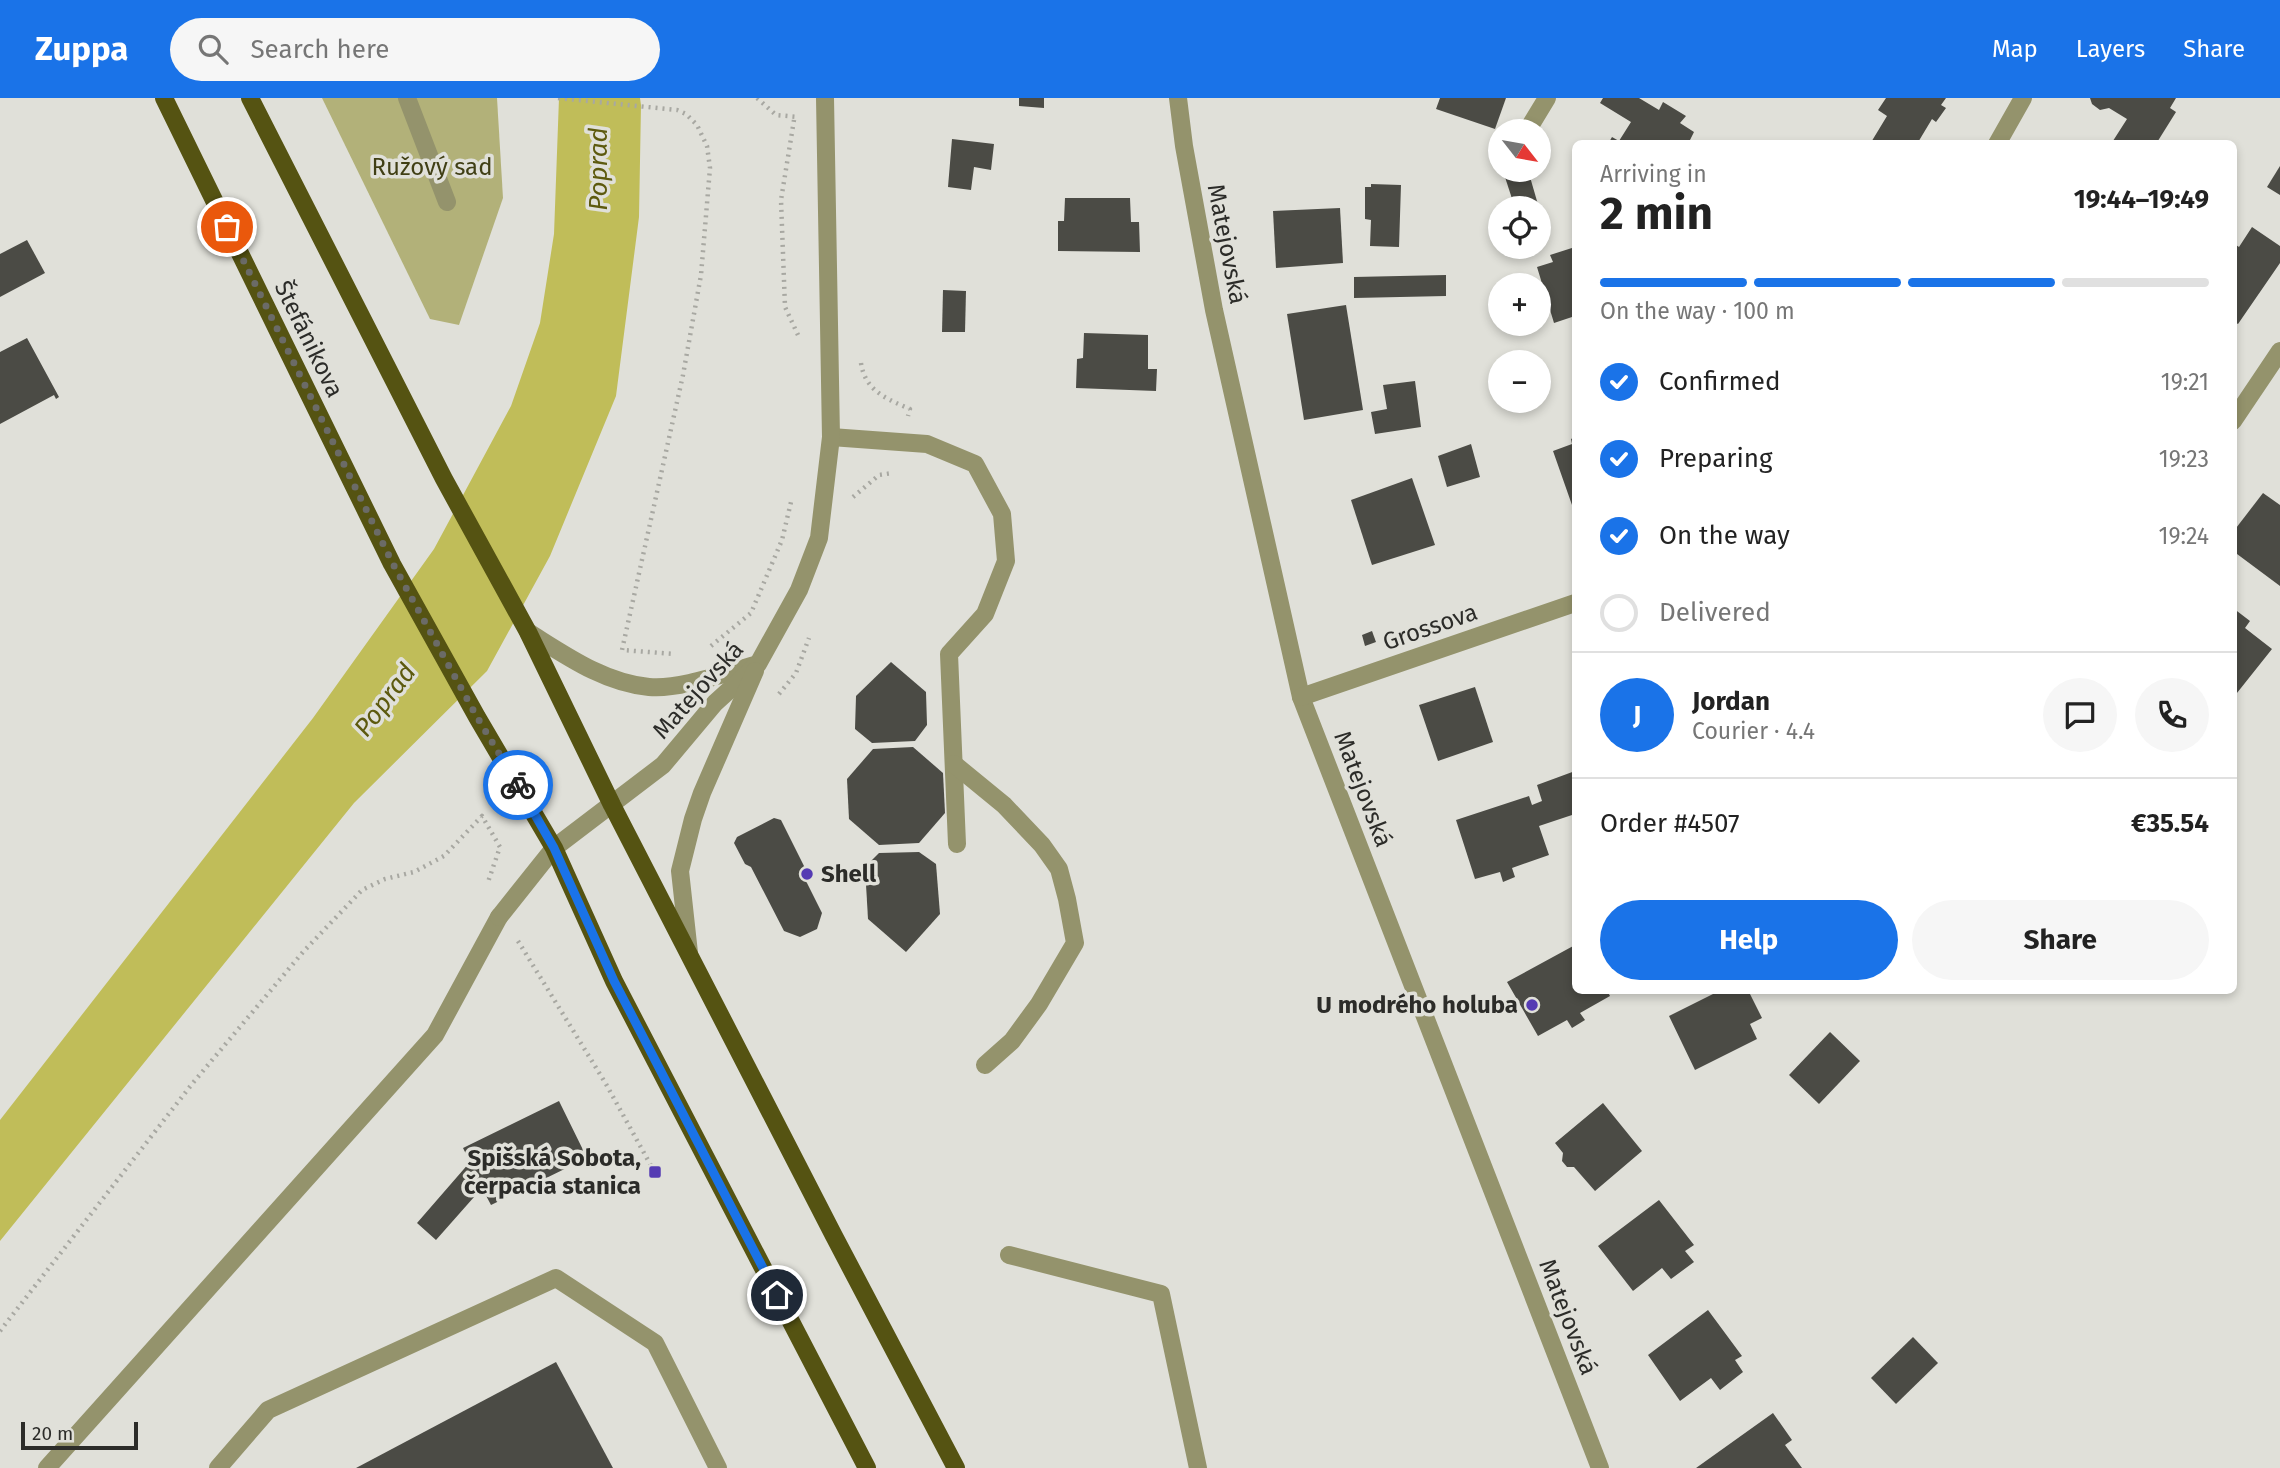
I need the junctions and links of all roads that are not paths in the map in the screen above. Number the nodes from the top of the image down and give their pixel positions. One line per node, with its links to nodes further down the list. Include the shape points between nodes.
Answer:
1 (164, 98): 21 (main road, Štefánikova, via 393,564)
2 (250, 98): 15 (main road, via 444,479)
3 (407, 98): 10 (street)
4 (1178, 98): 17 (street, Matejovská, via 1214,310)
5 (1547, 98): 8 (street)
6 (2023, 98): 9 (street)
7 (825, 107): 13 (street, Matejovská)
8 (1534, 119)
9 (1999, 140)
10 (447, 202)
11 (2280, 351): 12 (street)
12 (2237, 415)
13 (831, 437): 16 (street, Matejovská, via 819,538 799,590); 18 (street, via 927,444 975,464 1002,514 1006,561 985,614 949,654)
14 (1572, 604): 17 (street, Grossova)
15 (528, 632): 16 (street, via 613,680 651,687 692,682); 19 (main road)
16 (758, 664): 19 (street, Matejovská, via 715,704 663,765); 22 (street, via 702,793 680,871)
17 (1301, 698): 31 (street, Matejovská)
18 (954, 764): 20 (street); 23 (street, via 1004,805 1059,869 1075,943 1019,1032)
19 (612, 805): 21 (street, Matejovská); 22 (main road)
20 (957, 844)
21 (554, 848): 25 (street, Matejovská, via 499,917 435,1035); 28 (main road, Štefánikova, via 614,981)
22 (689, 953): 29 (main road)
23 (985, 1065)
24 (1009, 1255): 30 (street, via 1161,1294)
25 (47, 1468)
26 (218, 1468): 27 (street, via 268,1410 556,1278 655,1343)
27 (718, 1468)
28 (867, 1468)
29 (956, 1468)
30 (1198, 1468)
31 (1600, 1468)

